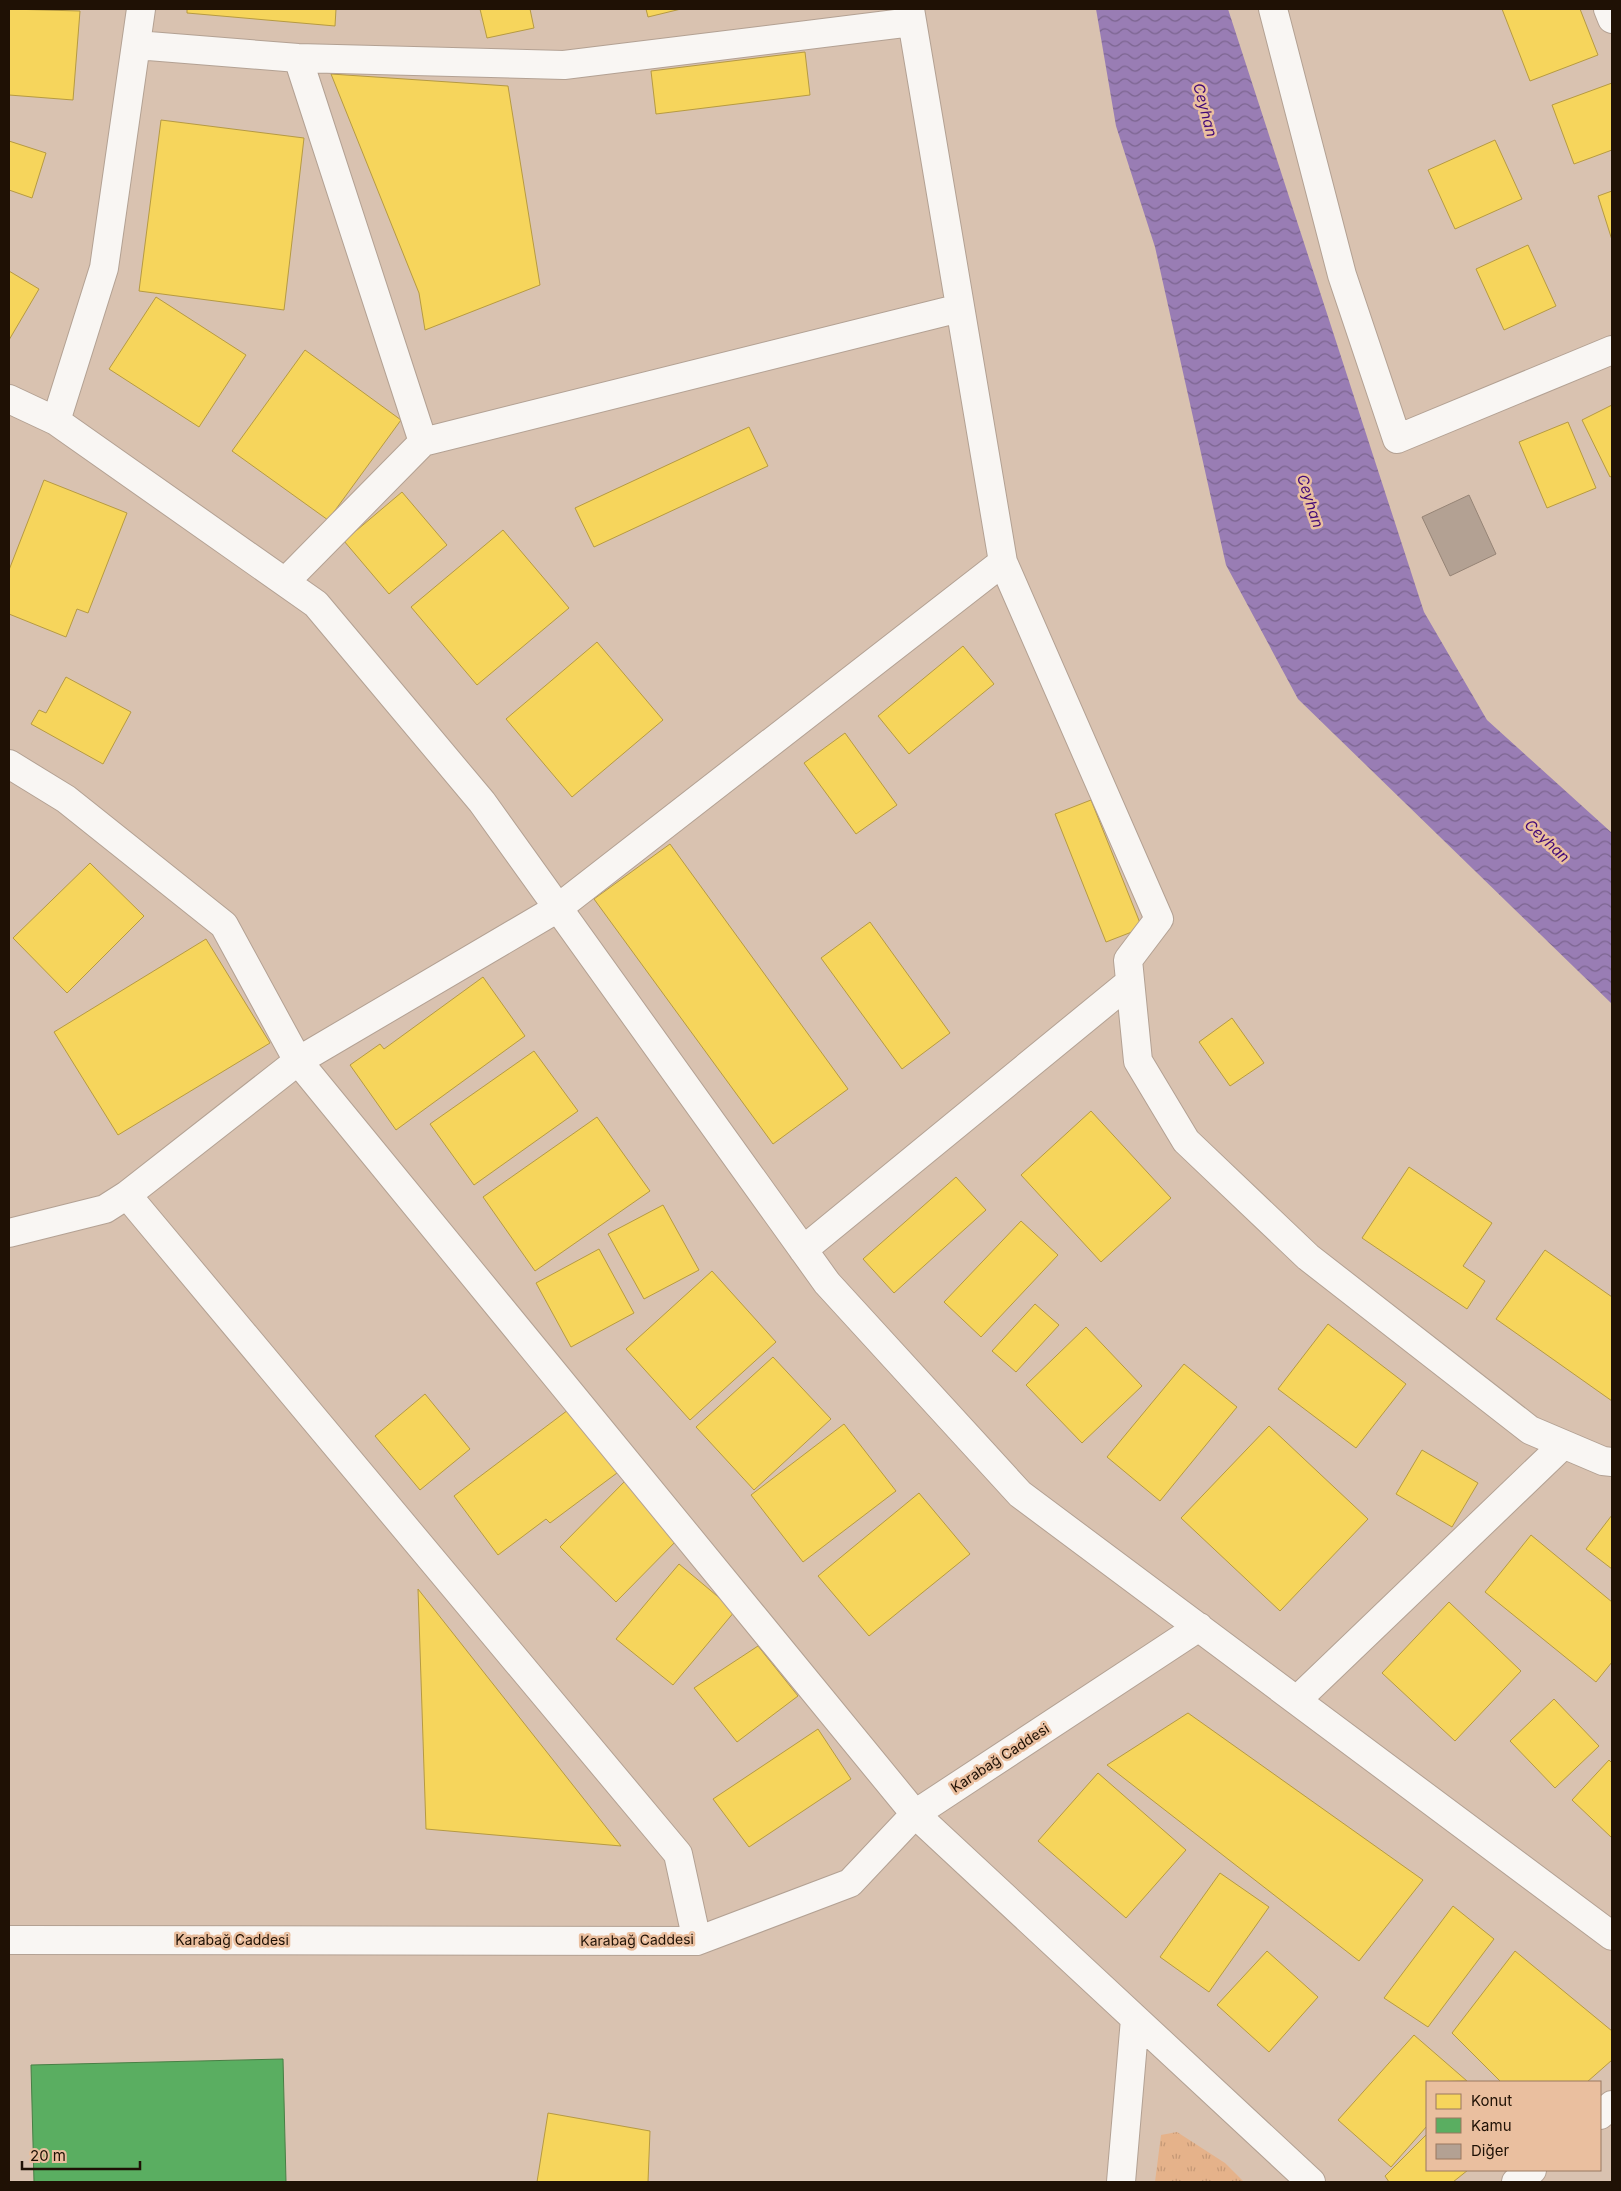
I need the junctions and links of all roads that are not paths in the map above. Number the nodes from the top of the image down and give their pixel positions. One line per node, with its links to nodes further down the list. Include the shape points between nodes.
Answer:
1 (141, 9): 6 (street)
2 (1273, 9): 9 (street, via 1342,275 1397,439)
3 (1608, 9): 5 (street)
4 (911, 15): 7 (street, via 564,65); 8 (street)
5 (1612, 19)
6 (136, 45): 7 (street); 11 (street, via 104,268)
7 (298, 58): 12 (street)
8 (960, 308): 12 (street); 13 (street)
9 (1612, 350)
10 (9, 399): 11 (street)
11 (56, 421): 14 (street)
12 (423, 442): 14 (street)
13 (1003, 562): 16 (street); 17 (street, via 1159,919 1128,960)
14 (285, 582): 16 (street, via 316,604 482,802)
15 (9, 764): 18 (street, via 66,799 224,925)
16 (558, 908): 18 (street); 21 (street)
17 (1130, 982): 21 (street); 22 (street, via 1138,1061 1186,1141 1308,1257 1530,1430)
18 (298, 1061): 19 (street); 26 (street)
19 (127, 1195): 20 (street, via 105,1209); 29 (street, via 678,1854)
20 (9, 1233)
21 (803, 1250): 24 (street, via 827,1283 1020,1494)
22 (1564, 1445): 23 (street); 25 (street)
23 (1612, 1462)
24 (1199, 1627): 25 (street); 26 (street, Karabağ Caddesi)
25 (1297, 1700): 27 (street)
26 (915, 1814): 29 (street, Karabağ Caddesi, via 850,1883); 30 (street)
27 (1612, 1936)
28 (9, 1940): 29 (street, Karabağ Caddesi)
29 (697, 1941)
30 (1135, 2019): 34 (street); 35 (street)
31 (1612, 2105): 32 (street)
32 (1601, 2114)
33 (1531, 2171): 36 (street)
34 (1121, 2182)
35 (1310, 2182)
36 (1516, 2182)

